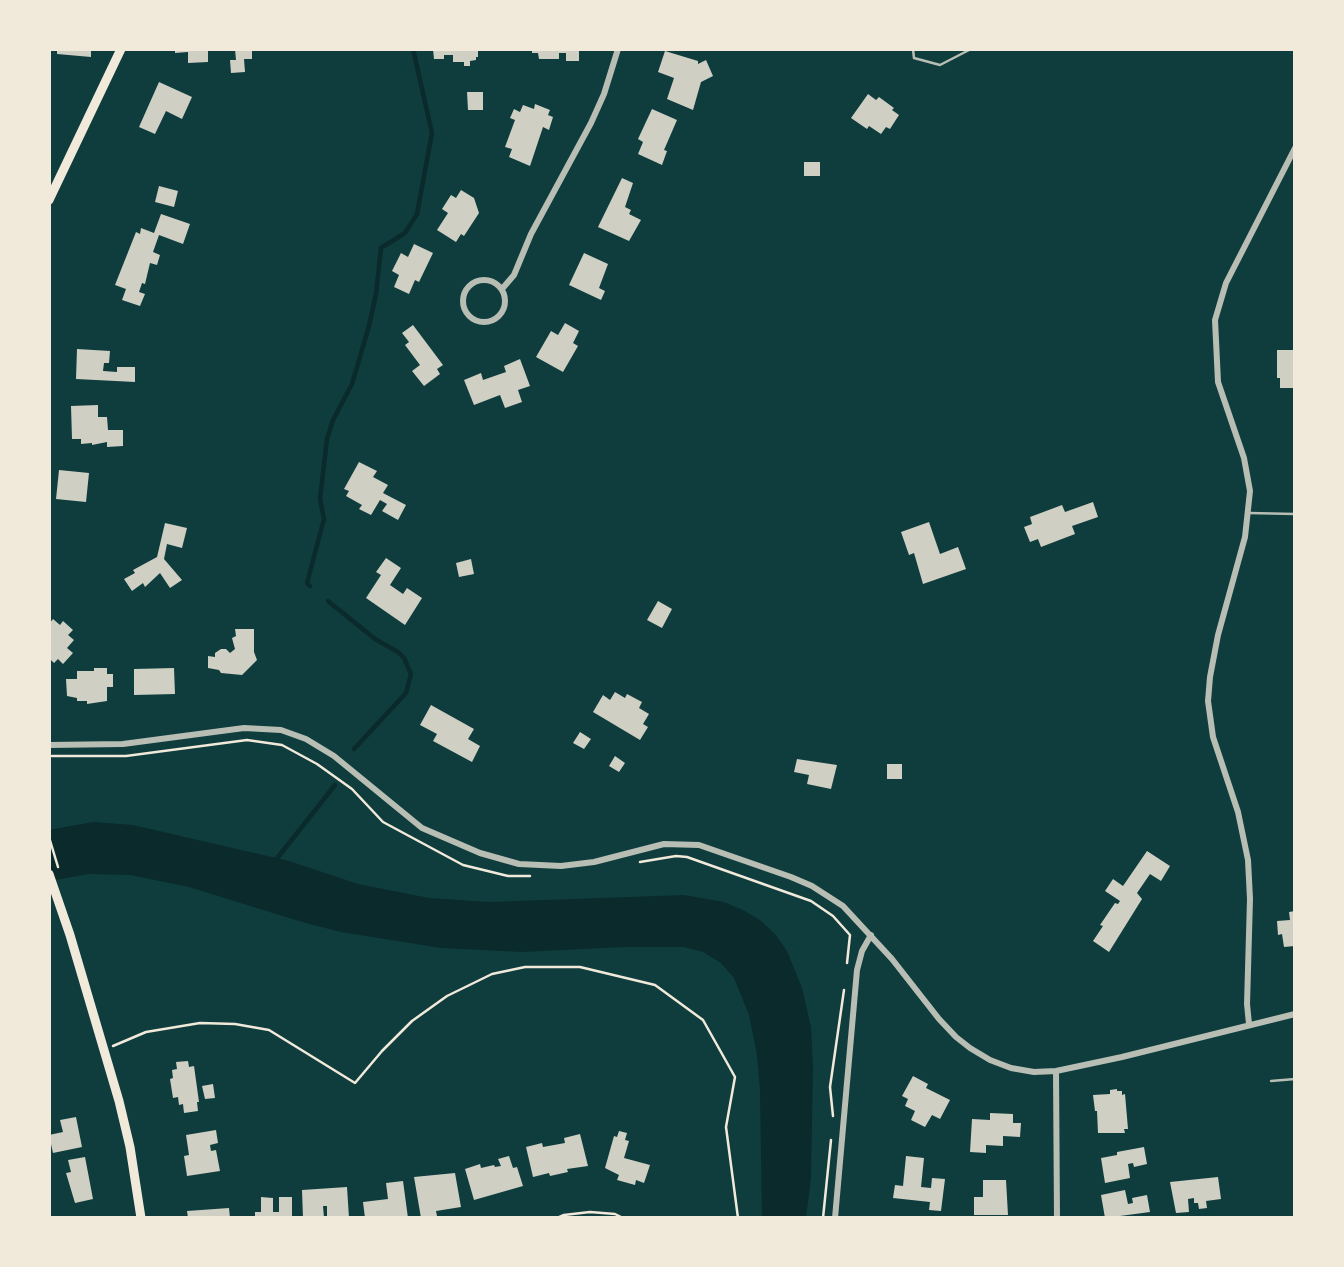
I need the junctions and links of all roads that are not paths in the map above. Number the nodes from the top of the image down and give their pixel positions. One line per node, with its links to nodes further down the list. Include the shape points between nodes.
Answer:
1 (121, 49): 6 (main road)
2 (618, 49): 7 (street, via 591,123 514,275)
3 (913, 49): 4 (lane, via 914,58 940,65)
4 (971, 49)
5 (1295, 148): 8 (street, via 1226,283 1215,320 1218,382 1244,458)
6 (49, 200)
7 (502, 289): 7 (street, via 503,309 494,320 477,319 464,308 465,291 474,282 488,281)
8 (1249, 513): 9 (lane); 14 (street, via 1218,635 1208,701 1213,737 1238,812 1248,860)
9 (1295, 514)
10 (49, 745): 12 (street, via 123,744 244,728 281,730 334,755 422,828 480,853 519,864 561,866 664,844 699,845 812,886 843,906)
11 (49, 874): 18 (main road, via 120,1101)
12 (871, 935): 15 (street, via 939,1019 970,1048 1011,1068); 19 (street, via 857,970)
13 (1295, 1014): 14 (street)
14 (1249, 1024): 15 (street)
15 (1056, 1071): 20 (street)
16 (1295, 1079): 17 (lane)
17 (1271, 1081)
18 (141, 1218)
19 (835, 1218)
20 (1057, 1218)

